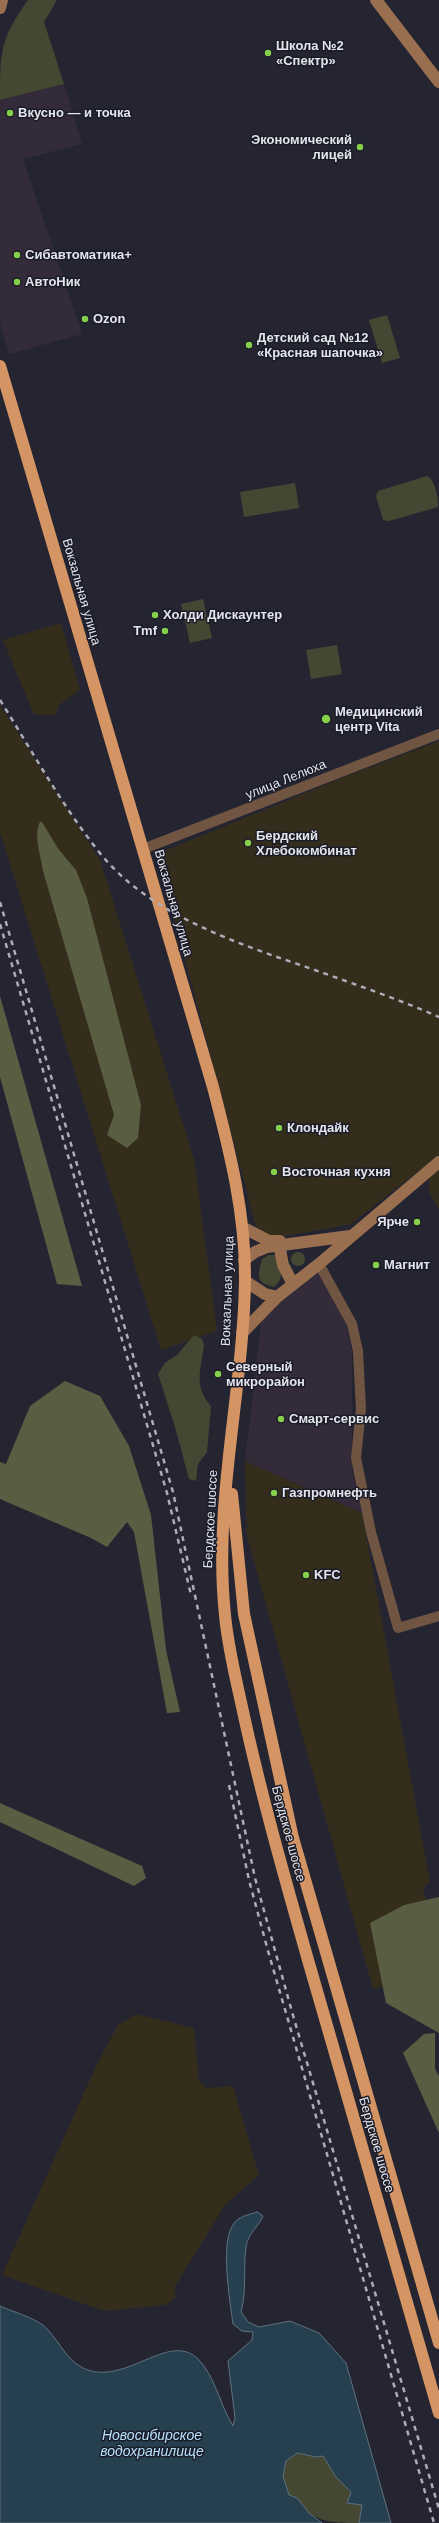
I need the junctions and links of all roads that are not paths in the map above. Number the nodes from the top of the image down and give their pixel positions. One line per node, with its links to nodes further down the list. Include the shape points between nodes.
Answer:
1 (376, 0): 4 (main road)
2 (1, 1): 3 (main road)
3 (0, 8)
4 (439, 82)
5 (0, 366): 7 (highway, Вокзальная улица)
6 (439, 734): 7 (street, улица Лелюха)
7 (142, 849): 9 (highway, Вокзальная улица, via 229,1146)
8 (439, 1162): 10 (main road)
9 (244, 1228): 11 (main road, via 269,1241); 13 (highway, Вокзальная улица)
10 (350, 1236): 11 (main road); 14 (main road)
11 (303, 1242): 12 (main road)
12 (279, 1244): 13 (main road, via 255,1252); 16 (main road, via 284,1265)
13 (244, 1260): 15 (highway, Вокзальная улица)
14 (319, 1264): 16 (main road); 20 (street, via 352,1324 358,1351 361,1408 356,1458 371,1532 398,1628)
15 (245, 1281): 17 (main road, via 265,1294); 18 (highway, Вокзальная улица)
16 (293, 1284): 17 (main road)
17 (277, 1297): 18 (main road)
18 (242, 1333): 19 (highway, Вокзальная улица)
19 (229, 1459): 21 (highway, Бердское шоссе, via 244,1614 293,1838); 22 (highway, Бердское шоссе, via 222,1538 222,1578 225,1617 251,1746 292,1904)
20 (439, 1616)
21 (439, 2343)
22 (439, 2413)

